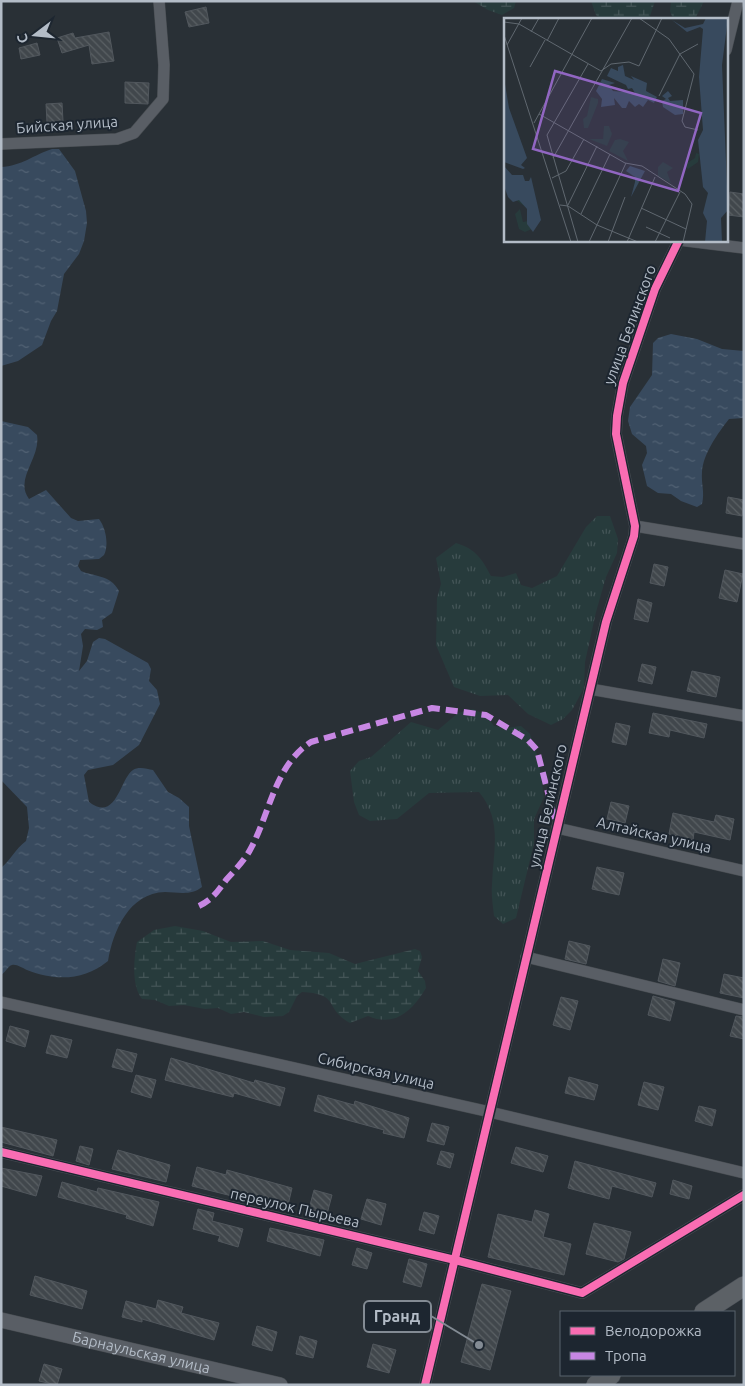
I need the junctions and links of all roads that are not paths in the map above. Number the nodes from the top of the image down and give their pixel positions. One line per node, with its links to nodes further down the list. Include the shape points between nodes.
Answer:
1 (159, 1): 4 (street, Бийская улица, via 163,99 134,133 117,140)
2 (738, 1): 3 (street)
3 (728, 42)
4 (1, 144)
5 (679, 241): 8 (street, улица Белинского, via 655,289 623,383 617,416 616,434)
6 (687, 241): 7 (street)
7 (744, 248)
8 (635, 526): 9 (street); 10 (street, улица Белинского)
9 (744, 544)
10 (590, 689): 11 (street); 12 (street, улица Белинского)
11 (744, 716)
12 (557, 828): 13 (street, Алтайская улица); 14 (street, улица Белинского)
13 (744, 871)
14 (526, 957): 16 (street); 17 (street, улица Белинского)
15 (1, 1002): 17 (street, Сибирская улица)
16 (744, 1010)
17 (490, 1112): 19 (street, Сибирская улица); 21 (street, улица Белинского)
18 (1, 1152): 21 (street, переулок Пырьева)
19 (744, 1173)
20 (744, 1195): 21 (street, переулок Пырьева, via 582,1293)
21 (455, 1260): 27 (street, улица Белинского)
22 (744, 1286): 23 (main road)
23 (706, 1311)
24 (1, 1320): 26 (street, Барнаульская улица)
25 (610, 1376): 28 (main road)
26 (280, 1385)
27 (425, 1385)
28 (596, 1385)

